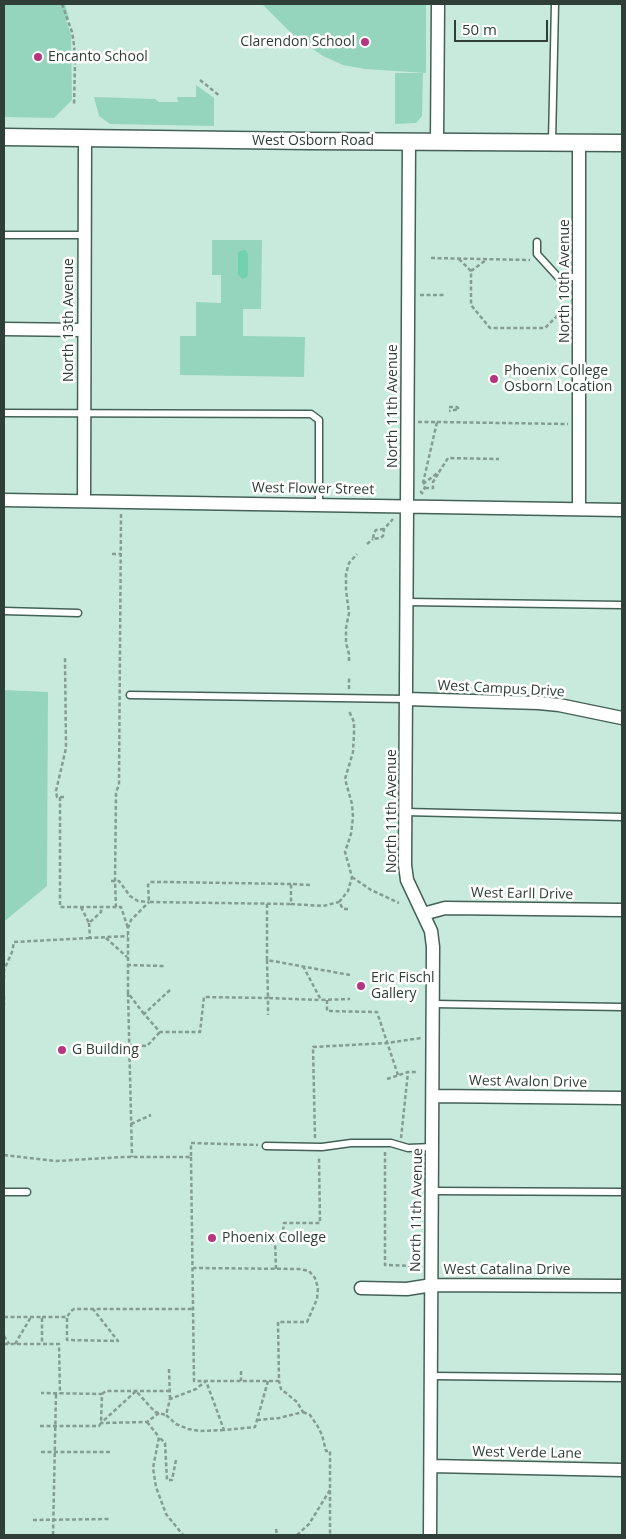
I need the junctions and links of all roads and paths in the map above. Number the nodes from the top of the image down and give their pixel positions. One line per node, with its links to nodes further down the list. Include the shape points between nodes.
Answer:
1 (62, 4): 6 (path, via 74,45)
2 (438, 4): 10 (street)
3 (555, 4): 11 (lane)
4 (200, 80): 5 (path)
5 (220, 96)
6 (74, 106)
7 (4, 137): 8 (street, West Osborn Road)
8 (85, 138): 9 (street, West Osborn Road); 15 (street, North 13th Avenue)
9 (409, 141): 10 (street, West Osborn Road); 24 (street, North 11th Avenue)
10 (437, 141): 11 (street, West Osborn Road)
11 (552, 142): 12 (street, West Osborn Road)
12 (580, 142): 13 (street, West Osborn Road); 22 (street, North 10th Avenue)
13 (622, 143)
14 (4, 235): 15 (lane)
15 (85, 235): 27 (street, North 13th Avenue)
16 (537, 242): 22 (lane, via 537,254 558,276)
17 (431, 258): 18 (path)
18 (459, 259): 19 (path); 21 (path)
19 (486, 260): 20 (path); 21 (path)
20 (532, 260)
21 (471, 271): 23 (path, via 471,305 490,328 545,328 561,312 561,290)
22 (580, 277): 32 (street, North 10th Avenue)
23 (555, 284)
24 (408, 295): 25 (path); 30 (street, North 11th Avenue)
25 (444, 295)
26 (4, 329): 27 (street)
27 (84, 330): 29 (street, North 13th Avenue)
28 (4, 413): 29 (lane)
29 (84, 414): 39 (street, North 13th Avenue); 41 (lane, via 311,414 319,420)
30 (408, 422): 31 (path); 42 (street, North 11th Avenue)
31 (437, 422): 32 (path); 35 (path)
32 (580, 424): 43 (street, North 10th Avenue)
33 (500, 459): 34 (path, via 448,458)
34 (439, 472): 35 (path); 36 (path, via 433,488)
35 (423, 484): 36 (path)
36 (425, 488): 37 (path, via 421,492)
37 (423, 494)
38 (4, 500): 39 (street, West Flower Street)
39 (84, 501): 40 (street, West Flower Street)
40 (121, 502): 41 (street, West Flower Street); 50 (path)
41 (319, 504): 42 (street, West Flower Street)
42 (408, 506): 43 (street, West Flower Street); 52 (street, North 11th Avenue)
43 (580, 509): 44 (street, West Flower Street)
44 (622, 510)
45 (393, 520): 46 (path)
46 (384, 529): 47 (path, via 383,536); 47 (path, via 376,530)
47 (373, 539): 48 (path)
48 (367, 544)
49 (112, 554): 50 (path)
50 (121, 554): 68 (path)
51 (357, 554): 57 (path, via 346,574)
52 (408, 602): 53 (lane); 61 (street, North 11th Avenue)
53 (622, 605)
54 (4, 612): 55 (lane)
55 (78, 613)
56 (65, 657): 76 (path, via 66,748 56,791 57,797 62,797 60,907)
57 (349, 661)
58 (349, 676): 59 (path)
59 (349, 689)
60 (130, 695): 61 (lane)
61 (407, 699): 63 (street, West Campus Drive, via 540,703); 64 (street, North 11th Avenue)
62 (349, 711): 66 (path, via 354,722 354,734 345,782 353,817 345,852)
63 (622, 718)
64 (405, 812): 65 (lane); 81 (street, North 11th Avenue, via 407,880)
65 (622, 816)
66 (352, 877): 72 (path, via 348,891); 73 (path)
67 (111, 881): 68 (path)
68 (115, 881): 71 (path, via 138,901); 78 (path)
69 (291, 884): 70 (path); 71 (path, via 150,882); 75 (path)
70 (310, 885)
71 (149, 902): 74 (path); 83 (path, via 131,920)
72 (339, 902): 75 (path, via 323,906); 79 (path)
73 (399, 903)
74 (267, 904): 75 (path); 88 (path)
75 (291, 904)
76 (81, 907): 77 (path); 82 (path)
77 (102, 907): 78 (path); 82 (path, via 102,912)
78 (116, 907): 83 (path, via 121,907)
79 (348, 909)
80 (622, 910): 81 (street, West Earll Drive, via 445,908)
81 (423, 914): 101 (street, North 11th Avenue, via 431,931 433,947)
82 (89, 923): 86 (path)
83 (128, 928): 84 (path)
84 (128, 936): 85 (path); 87 (path)
85 (104, 937): 86 (path); 87 (path)
86 (90, 938): 93 (path, via 14,942)
87 (127, 957): 89 (path)
88 (267, 960): 91 (path); 97 (path)
89 (127, 965): 90 (path); 95 (path)
90 (164, 966)
91 (303, 966): 92 (path); 99 (path)
92 (350, 975)
93 (4, 979)
94 (170, 990): 104 (path)
95 (128, 993): 104 (path); 109 (path)
96 (4, 996): 102 (path)
97 (268, 998): 99 (path); 105 (path); 106 (path, via 204,997 200,1032)
98 (350, 999): 100 (path)
99 (321, 1000): 100 (path)
100 (327, 1000): 108 (path, via 327,1011 377,1012)
101 (434, 1004): 103 (lane); 107 (street, North 11th Avenue)
102 (4, 1005)
103 (622, 1007)
104 (144, 1014): 106 (path)
105 (268, 1015)
106 (160, 1032): 109 (path, via 147,1046)
107 (434, 1036): 108 (path); 114 (street, North 11th Avenue)
108 (388, 1043): 112 (path); 120 (path, via 313,1047)
109 (129, 1045): 117 (path)
110 (408, 1072): 111 (path); 112 (path); 119 (path)
111 (417, 1072)
112 (398, 1075): 113 (path)
113 (388, 1079)
114 (433, 1096): 115 (street, West Avalon Drive); 121 (street, North 11th Avenue)
115 (622, 1098)
116 (151, 1115): 117 (path)
117 (131, 1124): 124 (path)
118 (264, 1145): 120 (lane); 125 (path, via 191,1143)
119 (400, 1146): 120 (lane, via 392,1143 351,1143); 121 (lane)
120 (317, 1147): 132 (path, via 320,1223 284,1223 282,1240 275,1240)
121 (433, 1147): 126 (street, North 11th Avenue)
122 (385, 1148): 130 (path, via 385,1265)
123 (4, 1155): 124 (path, via 56,1161)
124 (132, 1157): 125 (path)
125 (191, 1157): 131 (path)
126 (432, 1191): 129 (lane); 133 (street, North 11th Avenue)
127 (4, 1192): 128 (lane)
128 (27, 1192)
129 (622, 1192)
130 (418, 1266)
131 (193, 1268): 132 (path); 137 (path)
132 (276, 1268): 156 (path, via 309,1271 318,1288 307,1322 278,1322)
133 (432, 1284): 134 (street, West Catalina Drive); 135 (street, West Catalina Drive, via 407,1289); 151 (street, North 11th Avenue)
134 (622, 1286)
135 (361, 1288)
136 (93, 1309): 137 (path); 141 (path, via 74,1309); 143 (path, via 118,1341)
137 (194, 1309): 153 (path, via 194,1381)
138 (4, 1317): 139 (path)
139 (31, 1317): 140 (path); 146 (path)
140 (42, 1317): 141 (path); 147 (path)
141 (67, 1318): 143 (path)
142 (4, 1336): 145 (path)
143 (67, 1340): 148 (path)
144 (4, 1344): 145 (path)
145 (9, 1344): 146 (path)
146 (15, 1344): 147 (path)
147 (42, 1344): 148 (path)
148 (59, 1344): 161 (path)
149 (170, 1369): 158 (path)
150 (241, 1372): 154 (path)
151 (432, 1376): 152 (lane); 178 (street, North 11th Avenue)
152 (622, 1378)
153 (206, 1381): 154 (path); 163 (path, via 196,1389); 172 (path)
154 (241, 1381): 155 (path)
155 (268, 1381): 156 (path); 167 (path)
156 (279, 1381): 164 (path, via 281,1389 297,1402)
157 (136, 1390): 158 (path); 162 (path, via 106,1391); 165 (path, via 154,1412); 169 (path)
158 (170, 1391): 163 (path)
159 (41, 1393): 160 (path)
160 (56, 1394): 161 (path); 171 (path)
161 (60, 1394): 162 (path)
162 (102, 1394): 169 (path)
163 (170, 1399): 166 (path)
164 (303, 1412): 167 (path); 180 (path, via 310,1415 317,1425 326,1451 330,1451)
165 (159, 1413): 166 (path); 168 (path)
166 (166, 1415): 172 (path, via 188,1429)
167 (257, 1420): 172 (path, via 255,1427)
168 (147, 1422): 169 (path); 173 (path)
169 (102, 1423): 171 (path, via 99,1426)
170 (40, 1426): 171 (path)
171 (55, 1426): 175 (path)
172 (224, 1430)
173 (159, 1437): 177 (path, via 165,1444 167,1480 172,1480); 186 (path, via 153,1468 156,1487 166,1514)
174 (41, 1452): 175 (path)
175 (55, 1452): 176 (path); 181 (path)
176 (110, 1452)
177 (176, 1460)
178 (432, 1466): 179 (street, West Verde Lane); 190 (street, North 11th Avenue)
179 (622, 1470)
180 (330, 1489): 188 (path, via 313,1519); 189 (path)
181 (54, 1519): 182 (path); 183 (path); 185 (path)
182 (109, 1519)
183 (34, 1520)
184 (276, 1528): 187 (path)
185 (52, 1535)
186 (183, 1535)
187 (277, 1535)
188 (297, 1535)
189 (330, 1535)
190 (430, 1535)

